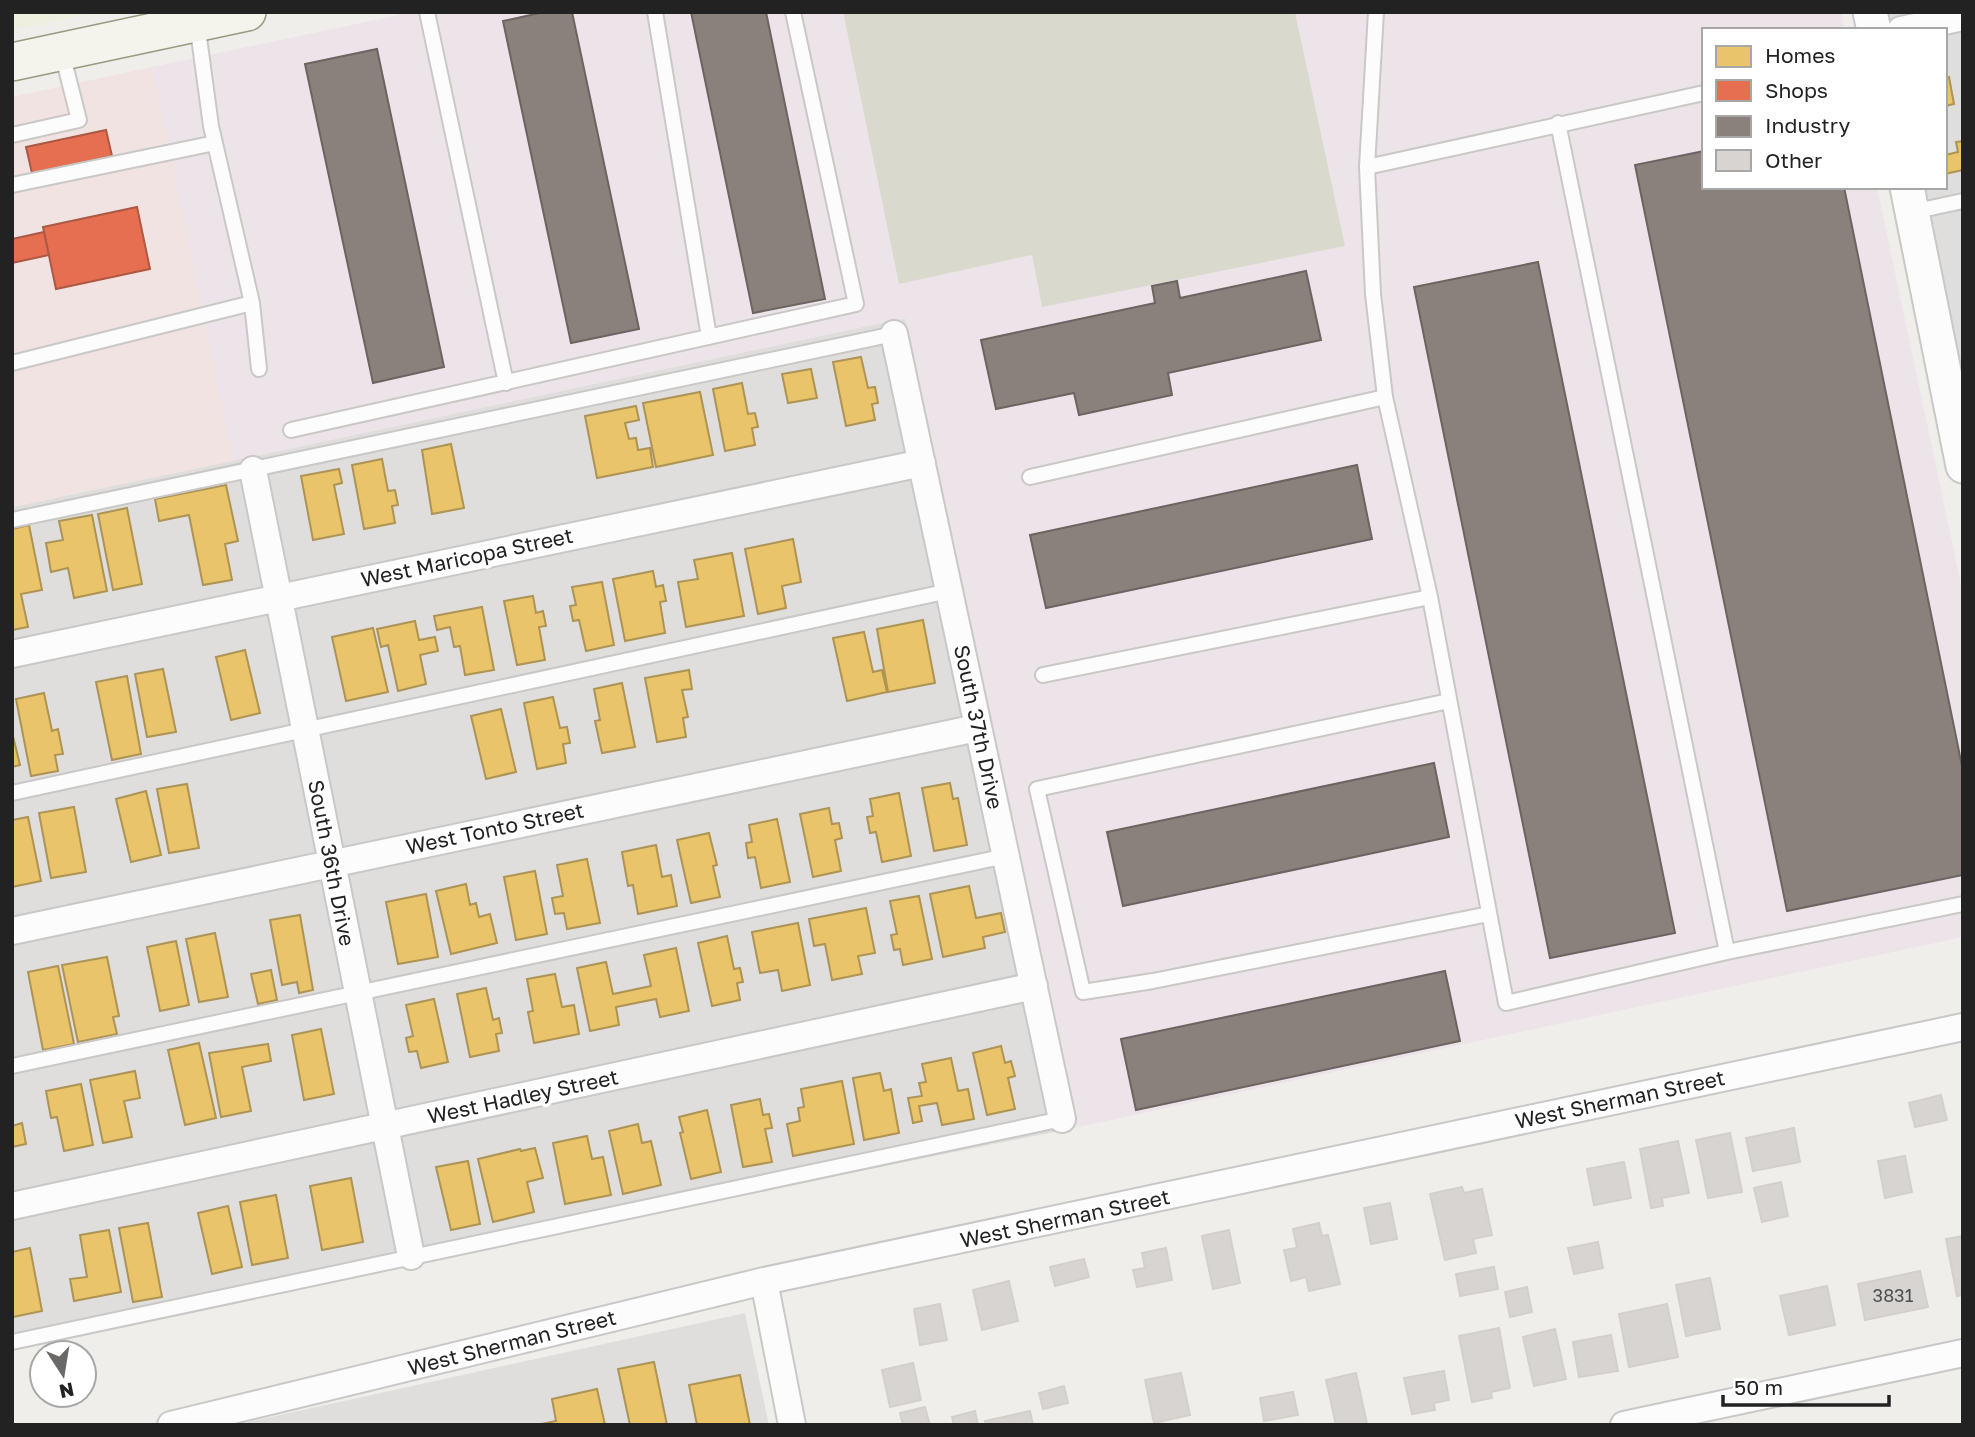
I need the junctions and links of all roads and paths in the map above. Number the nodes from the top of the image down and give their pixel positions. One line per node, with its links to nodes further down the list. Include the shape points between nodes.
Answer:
1 (247, 12): 7 (main road)
2 (427, 12): 25 (lane)
3 (654, 12): 21 (lane)
4 (793, 12): 21 (lane, via 856,304)
5 (1376, 12): 15 (lane)
6 (1963, 17): 8 (street)
7 (197, 23): 9 (main road); 14 (lane)
8 (1911, 28)
9 (62, 51): 10 (main road); 13 (lane, via 79,120)
10 (12, 62)
11 (1702, 93): 12 (lane)
12 (1558, 123): 15 (lane); 47 (lane)
13 (12, 135)
14 (215, 143): 16 (lane); 19 (lane)
15 (1367, 167): 26 (lane, via 1373,294)
16 (12, 185)
17 (1909, 200): 18 (lane); 24 (street)
18 (1963, 201)
19 (252, 303): 22 (lane); 23 (lane)
20 (894, 334): 28 (street, South 37th Drive); 30 (lane)
21 (709, 337): 25 (lane)
22 (12, 363)
23 (259, 369)
24 (1955, 380): 29 (street)
25 (506, 383): 27 (lane)
26 (1385, 397): 31 (lane); 35 (lane)
27 (291, 430)
28 (922, 463): 33 (street, South 37th Drive); 34 (street, West Maricopa Street)
29 (1963, 466)
30 (253, 470): 32 (lane); 34 (street, South 36th Drive)
31 (1030, 477)
32 (12, 520)
33 (950, 591): 39 (street, South 37th Drive); 40 (lane)
34 (279, 597): 36 (street, West Maricopa Street); 40 (street, South 36th Drive)
35 (1430, 597): 37 (lane); 38 (lane)
36 (12, 654)
37 (1043, 675)
38 (1449, 701): 45 (lane); 45 (lane, via 1037,789 1083,992)
39 (977, 727): 42 (street, South 37th Drive); 43 (street, West Tonto Street)
40 (305, 731): 41 (lane); 43 (street, South 36th Drive)
41 (12, 793)
42 (1006, 856): 48 (street, South 37th Drive); 49 (lane)
43 (330, 864): 46 (street, West Tonto Street); 49 (street, South 36th Drive)
44 (1963, 904): 47 (lane)
45 (1489, 914): 47 (lane, via 1506,1003)
46 (12, 931)
47 (1727, 952)
48 (1034, 986): 52 (street, South 37th Drive); 53 (street, West Hadley Street)
49 (358, 991): 51 (lane); 53 (street, South 36th Drive)
50 (1963, 1027): 56 (street, West Sherman Street)
51 (12, 1066)
52 (1062, 1119): 55 (lane)
53 (385, 1127): 54 (street, West Hadley Street); 55 (street, South 36th Drive)
54 (12, 1206)
55 (411, 1256): 57 (lane)
56 (764, 1281): 59 (street, West Sherman Street); 60 (street)
57 (12, 1342)
58 (1963, 1353): 61 (street)
59 (171, 1425)
60 (792, 1425)
61 (1624, 1425)

